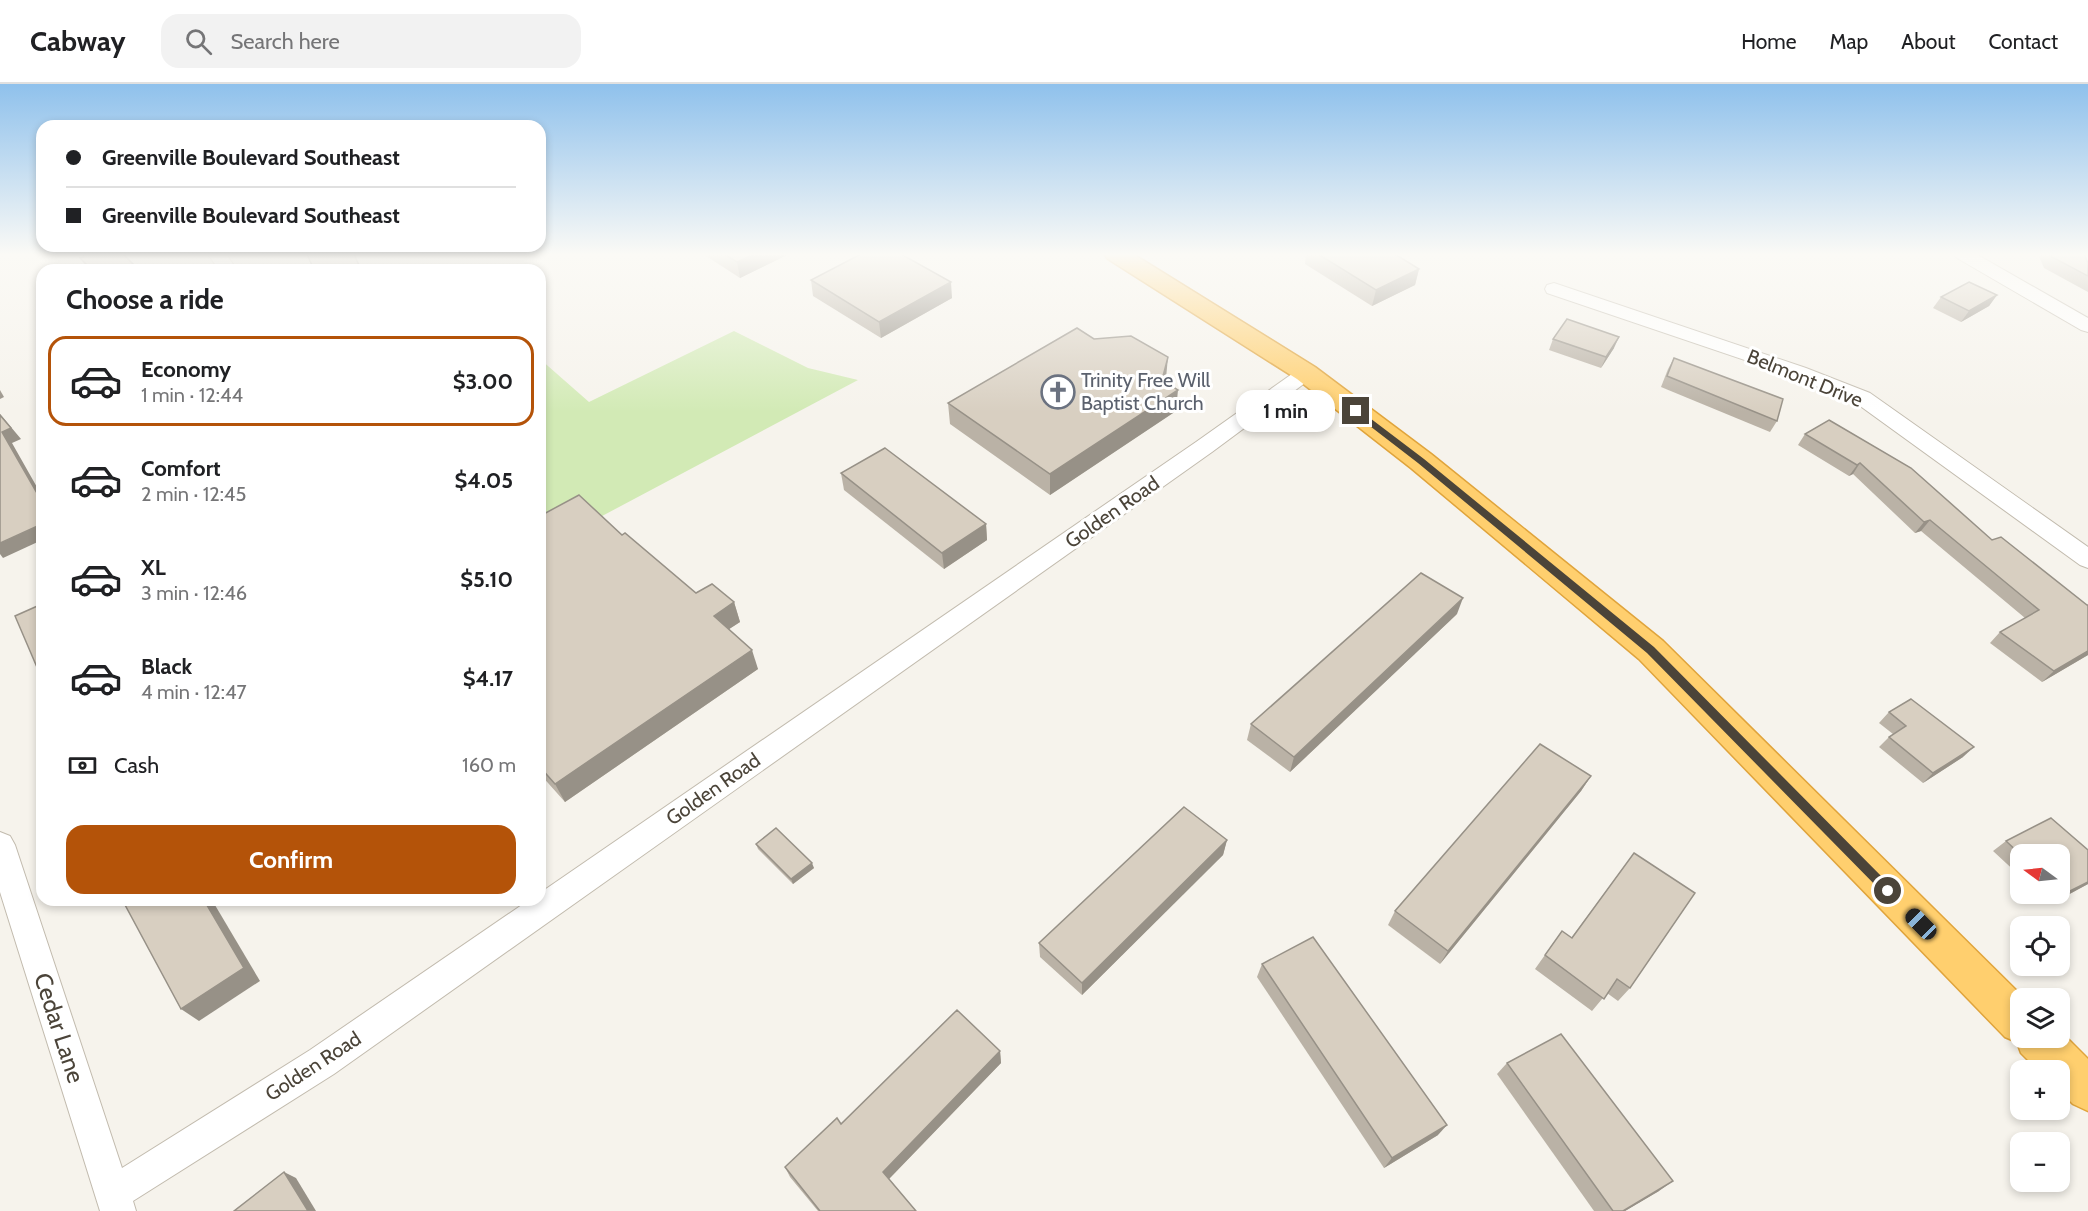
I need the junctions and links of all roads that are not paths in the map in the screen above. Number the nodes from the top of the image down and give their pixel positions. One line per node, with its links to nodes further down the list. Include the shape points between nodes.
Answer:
1 (1200, 307): 5 (highway)
2 (1606, 307): 6 (street, Belmont Drive, via 1799,372 1863,398)
3 (2054, 307): 4 (street)
4 (2088, 326)
5 (1306, 373): 9 (street, Golden Road); 10 (highway, via 1421,461 1651,650)
6 (2088, 559)
7 (0, 845): 13 (street, Cedar Lane)
8 (546, 906): 13 (street, Golden Road)
9 (546, 906)
10 (2010, 1013)
11 (2046, 1048): 12 (highway)
12 (2088, 1089)
13 (115, 1202)

